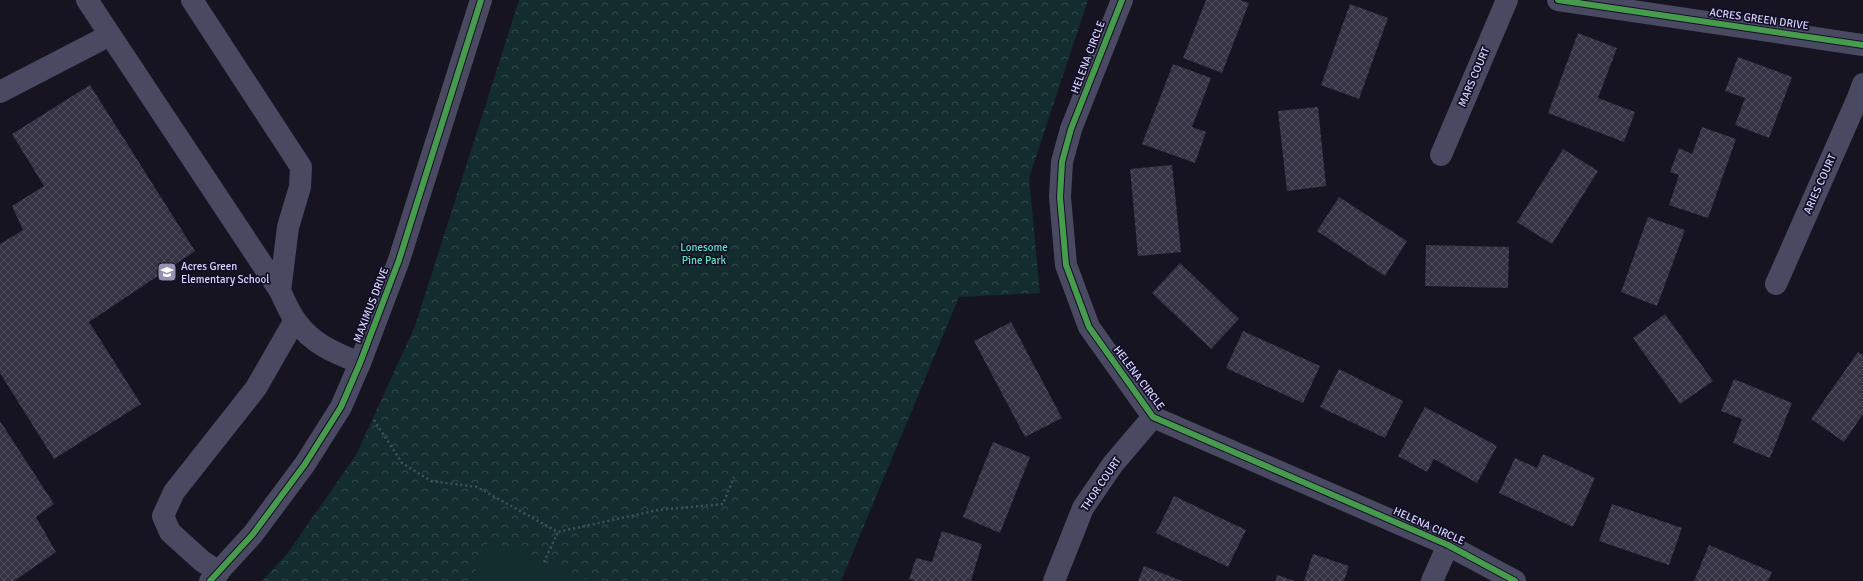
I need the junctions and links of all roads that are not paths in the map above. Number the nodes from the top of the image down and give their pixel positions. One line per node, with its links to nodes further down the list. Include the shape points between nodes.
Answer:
1 (87, 0): 7 (street)
2 (192, 0): 13 (street, via 301,168 300,187 288,227)
3 (481, 0): 15 (street, MAXIMUS DRIVE, via 399,260)
4 (1122, 0): 16 (street, HELENA CIRCLE, via 1071,128 1062,162 1060,197 1066,266 1088,328)
5 (1507, 0): 11 (street, MARS COURT)
6 (1558, 0): 8 (street, ACRES GREEN DRIVE)
7 (110, 35): 10 (street); 13 (street)
8 (1863, 45)
9 (1863, 84): 12 (street, ARIES COURT)
10 (0, 92)
11 (1441, 155)
12 (1776, 284)
13 (280, 291): 14 (street)
14 (295, 320): 15 (street, via 307,335 327,349); 18 (street, via 256,388 174,492 163,516 170,532)
15 (360, 363): 18 (street, MAXIMUS DRIVE, via 341,407 305,464 253,534)
16 (1153, 417): 17 (street, HELENA CIRCLE); 19 (street, THOR COURT, via 1113,464 1083,508)
17 (1448, 545): 20 (street); 21 (street, HELENA CIRCLE)
18 (215, 576)
19 (1054, 581)
20 (1432, 581)
21 (1515, 581)

